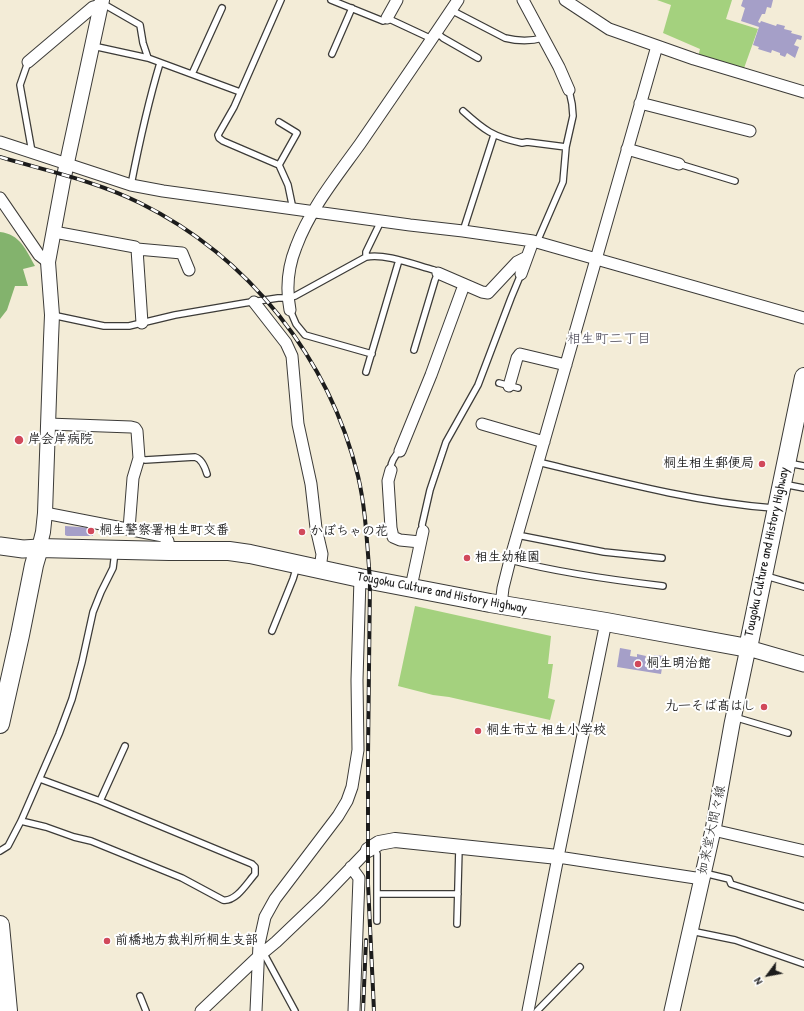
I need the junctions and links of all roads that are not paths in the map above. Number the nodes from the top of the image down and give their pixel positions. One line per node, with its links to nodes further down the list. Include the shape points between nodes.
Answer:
1 (281, 0): 23 (lane)
2 (331, 0): 9 (lane)
3 (397, 0): 11 (street)
4 (458, 0): 10 (street)
5 (523, 0): 13 (street)
6 (567, 1): 15 (street, via 605,27)
7 (102, 3): 14 (street); 17 (lane, via 140,25); 19 (street, via 92,7)
8 (222, 8): 21 (lane)
9 (352, 8): 11 (lane, via 383,21); 16 (lane)
10 (451, 10): 12 (street); 13 (lane, via 505,38)
11 (387, 18): 12 (lane)
12 (434, 36): 18 (lane, via 443,38); 41 (street)
13 (543, 38): 22 (street)
14 (93, 46): 17 (lane); 34 (street)
15 (657, 46): 24 (street); 25 (street)
16 (332, 54)
17 (148, 58): 20 (lane)
18 (478, 58)
19 (28, 62): 33 (lane, via 20,85)
20 (160, 63): 21 (lane); 38 (lane, via 146,111)
21 (192, 74): 23 (lane)
22 (569, 90): 31 (lane, via 573,116)
23 (240, 92): 36 (lane, via 219,132 219,138)
24 (804, 92)
25 (640, 103): 28 (street); 32 (street)
26 (463, 111): 29 (lane, via 484,130)
27 (279, 122): 36 (lane, via 297,133)
28 (750, 131)
29 (494, 135): 31 (lane, via 522,143); 43 (lane)
30 (0, 142): 33 (street)
31 (566, 147): 45 (lane, via 563,182)
32 (627, 149): 35 (street); 49 (street)
33 (32, 152): 34 (street)
34 (68, 164): 38 (street); 44 (street)
35 (679, 164): 37 (lane)
36 (279, 165): 40 (lane, via 288,185)
37 (735, 181)
38 (131, 185): 40 (street)
39 (0, 198): 51 (street, via 39,255)
40 (293, 209): 41 (street)
41 (314, 212): 42 (street); 56 (street, via 300,237 292,259)
42 (381, 221): 43 (street); 48 (lane, via 366,252)
43 (464, 230): 45 (street)
44 (54, 232): 46 (street); 51 (street)
45 (535, 242): 47 (street); 49 (street)
46 (137, 249): 52 (street, via 182,253); 61 (street)
47 (527, 257): 54 (street); 55 (street, via 517,262 488,293)
48 (366, 258): 50 (lane, via 371,256); 56 (lane)
49 (596, 259): 60 (street); 64 (street)
50 (398, 260): 53 (lane); 63 (lane)
51 (48, 262): 59 (street)
52 (189, 270)
53 (438, 273): 55 (street); 62 (lane)
54 (521, 274): 84 (lane, via 478,385 446,442 430,490 422,525)
55 (464, 284): 71 (street, via 431,376)
56 (288, 298): 57 (lane); 58 (street)
57 (254, 302): 61 (lane); 92 (street, via 286,343 292,356 298,424 322,554)
58 (290, 310): 63 (lane, via 296,324 305,335)
59 (52, 315): 61 (lane, via 104,326); 68 (street)
60 (804, 318)
61 (142, 323)
62 (414, 350)
63 (372, 354): 65 (lane)
64 (566, 365): 67 (street, via 520,354); 70 (street)
65 (366, 372)
66 (804, 377): 74 (highway, Tougoku Culture and History Highway)
67 (509, 386)
68 (48, 424): 72 (street, via 135,428); 81 (street)
69 (482, 424): 70 (street)
70 (544, 442): 73 (street)
71 (400, 451): 76 (lane, via 394,458)
72 (139, 458): 77 (lane, via 145,460 195,457 199,458); 82 (street, via 133,478)
73 (538, 462): 80 (lane, via 707,500); 83 (street)
74 (786, 462): 75 (lane); 78 (highway, Tougoku Culture and History Highway)
75 (804, 466)
76 (391, 470): 84 (street, via 388,481 391,528 394,537 400,540)
77 (207, 474)
78 (781, 484): 79 (lane); 80 (highway, Tougoku Culture and History Highway)
79 (804, 488)
80 (776, 508): 93 (highway, Tougoku Culture and History Highway)
81 (45, 513): 82 (street); 86 (street)
82 (129, 529): 88 (street, via 163,536 168,541)
83 (517, 535): 89 (lane, via 604,552); 90 (street)
84 (422, 537): 96 (street)
85 (0, 546): 86 (main road)
86 (39, 548): 87 (highway, Tougoku Culture and History Highway); 104 (highway)
87 (116, 550): 88 (highway, Tougoku Culture and History Highway); 107 (lane, via 113,568 93,612 72,699)
88 (169, 551): 91 (highway, Tougoku Culture and History Highway, via 229,551)
89 (662, 558)
90 (510, 560): 95 (lane, via 612,580); 98 (street)
91 (297, 564): 92 (highway, Tougoku Culture and History Highway); 100 (lane, via 294,579)
92 (320, 569): 94 (highway, Tougoku Culture and History Highway)
93 (762, 575): 97 (lane); 101 (highway, Tougoku Culture and History Highway)
94 (360, 578): 96 (highway, Tougoku Culture and History Highway); 125 (street, via 358,733 356,768 349,797 338,816 269,908 262,926)
95 (663, 586)
96 (411, 587): 98 (highway, Tougoku Culture and History Highway)
97 (804, 587)
98 (501, 605): 99 (highway, Tougoku Culture and History Highway)
99 (606, 622): 101 (highway, Tougoku Culture and History Highway); 115 (street)
100 (272, 631)
101 (748, 648): 102 (main road); 103 (main road, 如来堂大間々線)
102 (804, 664)
103 (733, 717): 105 (lane); 110 (main road, 如来堂大間々線)
104 (0, 724)
105 (788, 733)
106 (125, 746): 108 (lane)
107 (40, 779): 108 (lane); 109 (lane)
108 (100, 801): 109 (lane, via 252,864 255,867 255,874 234,897 226,901 182,878 91,841)
109 (21, 821): 113 (lane, via 8,846)
110 (713, 830): 114 (street); 117 (main road, 如来堂大間々線)
111 (459, 846): 112 (street, via 395,840); 115 (street); 119 (lane)
112 (371, 848): 116 (street); 118 (lane, via 377,854)
113 (0, 850)
114 (804, 851)
115 (558, 857): 117 (street); 135 (street)
116 (351, 867): 125 (street, via 320,900); 134 (street, via 359,878)
117 (703, 876): 120 (lane, via 729,880 731,884); 124 (main road, 如来堂大間々線)
118 (377, 894): 119 (lane); 121 (lane)
119 (458, 894): 122 (lane)
120 (804, 907)
121 (377, 921)
122 (457, 924)
123 (0, 926): 129 (highway)
124 (691, 931): 126 (lane, via 735,940); 137 (main road, 如来堂大間々線)
125 (261, 954): 131 (street); 132 (street); 133 (lane)
126 (804, 964)
127 (580, 967): 136 (lane)
128 (140, 996): 130 (lane)
129 (8, 1011)
130 (146, 1011)
131 (201, 1011)
132 (256, 1011)
133 (295, 1011)
134 (354, 1011)
135 (528, 1011)
136 (537, 1011)
137 (672, 1011)

